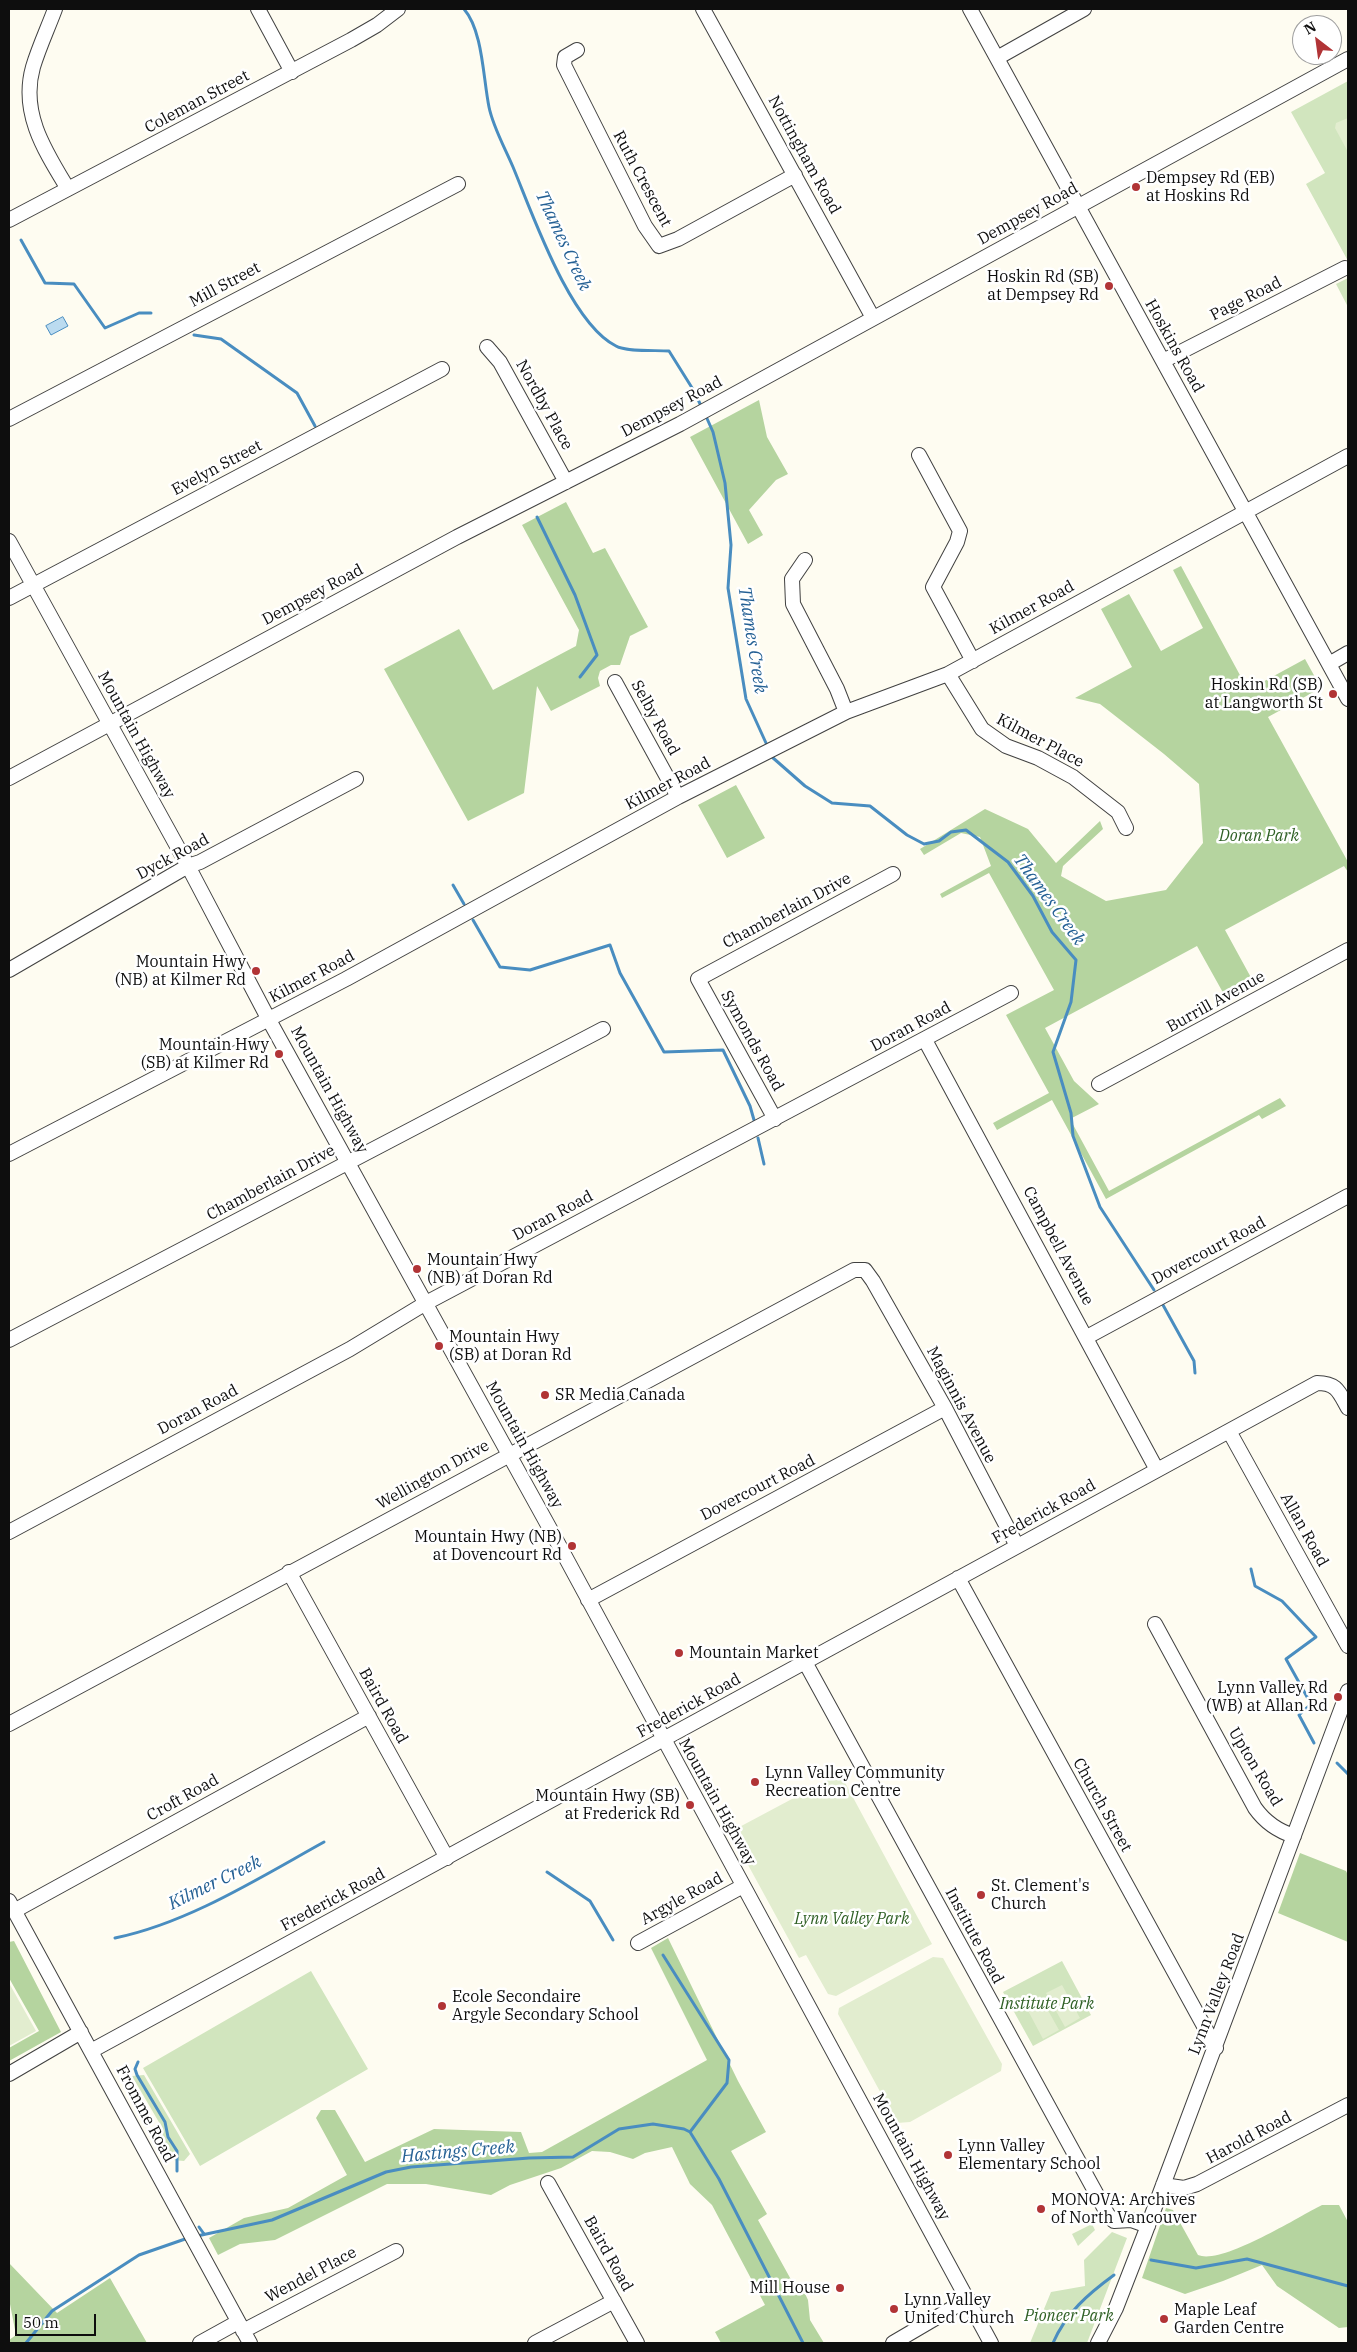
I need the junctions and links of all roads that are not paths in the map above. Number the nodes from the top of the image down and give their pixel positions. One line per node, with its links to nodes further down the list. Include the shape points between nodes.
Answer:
1 (55, 9): 13 (street, via 33,66 30,107 40,141)
2 (258, 9): 10 (street)
3 (398, 9): 10 (street, Coleman Street, via 378,25)
4 (703, 9): 11 (street, Nottingham Road)
5 (970, 9): 8 (street, Hoskins Road)
6 (1084, 9): 8 (street)
7 (577, 50): 11 (street, Ruth Crescent, via 565,57 564,65 645,226 659,246 678,239)
8 (997, 58): 14 (street, Hoskins Road)
9 (1348, 59): 14 (street, Dempsey Road)
10 (292, 72): 13 (street, Coleman Street)
11 (795, 175): 17 (street, Nottingham Road)
12 (458, 184): 21 (street, Mill Street)
13 (68, 189): 15 (street, Coleman Street)
14 (1077, 207): 17 (street, Dempsey Road); 19 (street, Hoskins Road)
15 (9, 220)
16 (1345, 268): 19 (street, Page Road)
17 (873, 318): 24 (street, Dempsey Road, via 680,424)
18 (487, 347): 24 (street, Nordby Place, via 500,362)
19 (1163, 361): 25 (street, Hoskins Road)
20 (442, 369): 28 (street, Evelyn Street)
21 (9, 419)
22 (919, 455): 31 (street, via 960,531 958,542 933,587)
23 (1348, 456): 25 (street, Kilmer Road)
24 (566, 482): 37 (street, Dempsey Road)
25 (1245, 511): 31 (street, Kilmer Road); 32 (street, Hoskins Road)
26 (9, 540): 28 (street, Mountain Highway)
27 (805, 560): 36 (street, via 792,579 793,604)
28 (32, 584): 29 (street, Evelyn Street); 37 (street, Mountain Highway)
29 (9, 598)
30 (1348, 653): 32 (street)
31 (973, 660): 33 (street, Kilmer Road)
32 (1329, 664): 35 (street, Hoskins Road)
33 (948, 674): 36 (street, Kilmer Road); 41 (street, Kilmer Place, via 982,729 1006,746 1073,776 1118,812)
34 (615, 682): 40 (street, Selby Road)
35 (1348, 699)
36 (846, 712): 40 (street, Kilmer Road)
37 (110, 724): 38 (street, Dempsey Road); 42 (street, Mountain Highway)
38 (9, 778)
39 (356, 779): 42 (street, Dyck Road)
40 (678, 797): 48 (street, Kilmer Road)
41 (1126, 828)
42 (188, 866): 45 (street, Dyck Road); 48 (street, Mountain Highway)
43 (894, 874): 46 (street, Chamberlain Drive)
44 (1348, 950): 51 (street, Burrill Avenue)
45 (9, 970)
46 (698, 980): 52 (street, Symonds Road)
47 (1011, 994): 50 (street, Doran Road)
48 (269, 1020): 53 (street, Kilmer Road); 54 (street, Mountain Highway)
49 (603, 1029): 54 (street, Chamberlain Drive)
50 (926, 1040): 52 (street, Doran Road); 58 (street, Campbell Avenue)
51 (1100, 1084)
52 (776, 1119): 57 (street, Doran Road)
53 (9, 1154)
54 (349, 1162): 57 (street, Mountain Highway); 59 (street, Chamberlain Drive)
55 (1348, 1196): 58 (street, Dovercourt Road)
56 (873, 1280): 60 (street, Maginnis Avenue); 63 (street, Wellington Drive, via 865,1270 844,1273)
57 (426, 1303): 63 (street, Mountain Highway); 65 (street, Doran Road, via 350,1349)
58 (1087, 1337): 64 (street, Campbell Avenue)
59 (9, 1340)
60 (944, 1408): 66 (street, Maginnis Avenue); 69 (street, Dovercourt Road)
61 (1348, 1408): 62 (street, Frederick Road, via 1335,1387 1329,1383 1317,1383)
62 (1229, 1431): 64 (street, Frederick Road); 71 (street, Allan Road)
63 (509, 1453): 67 (street, Wellington Drive); 69 (street, Mountain Highway)
64 (1158, 1470): 66 (street, Frederick Road)
65 (9, 1532)
66 (1017, 1546): 68 (street, Frederick Road)
67 (288, 1572): 74 (street, Baird Road); 75 (street, Wellington Drive)
68 (958, 1578): 72 (street, Frederick Road); 83 (street, Church Street)
69 (588, 1600): 76 (street, Mountain Highway)
70 (1155, 1624): 77 (street, Upton Road, via 1255,1808 1274,1827)
71 (1348, 1646)
72 (805, 1662): 76 (street, Frederick Road); 89 (street, Institute Road, via 1108,2215 1114,2221 1131,2220)
73 (1348, 1691): 77 (street, Lynn Valley Road)
74 (369, 1716): 78 (street, Baird Road); 80 (street, Croft Road)
75 (9, 1724)
76 (663, 1740): 78 (street, Frederick Road); 79 (street, Mountain Highway)
77 (1294, 1836): 83 (street, Lynn Valley Road)
78 (447, 1858): 84 (street, Frederick Road)
79 (743, 1886): 81 (street, Argyle Road); 91 (street, Mountain Highway)
80 (11, 1906): 82 (street, Fromme Road)
81 (638, 1943)
82 (81, 2032): 84 (street, Fromme Road); 85 (street)
83 (1216, 2048): 88 (street, Lynn Valley Road)
84 (91, 2051): 94 (street, Fromme Road)
85 (9, 2074)
86 (1348, 2105): 88 (street, Harold Road, via 1197,2184 1184,2188)
87 (548, 2183): 92 (street, Baird Road)
88 (1163, 2185): 89 (street, Lynn Valley Road)
89 (1148, 2226): 93 (street, Lynn Valley Road)
90 (396, 2251): 94 (street, Wendel Place)
91 (968, 2299): 98 (street); 99 (street, Mountain Highway)
92 (614, 2301): 96 (street); 97 (street, Baird Road)
93 (1116, 2308): 100 (street, Lynn Valley Road); 101 (street, Lynn Valley Road)
94 (244, 2332): 95 (street, Wendel Place)
95 (200, 2343)
96 (535, 2343)
97 (637, 2343)
98 (893, 2343)
99 (990, 2343)
100 (1098, 2343)
101 (1109, 2343)

